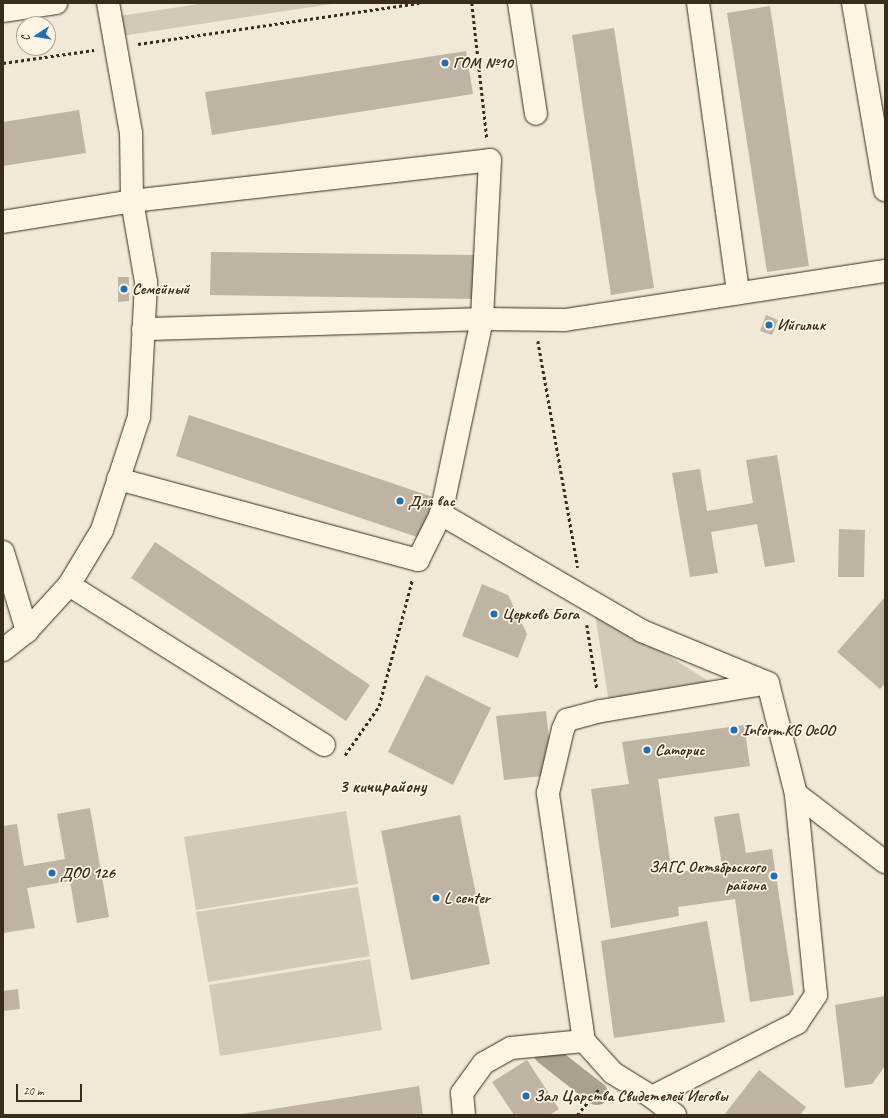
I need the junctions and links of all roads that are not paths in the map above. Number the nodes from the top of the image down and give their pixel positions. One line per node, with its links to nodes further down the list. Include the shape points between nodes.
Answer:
1 (56, 3): 6 (main road)
2 (108, 3): 9 (main road, via 131,132)
3 (519, 3): 7 (main road)
4 (698, 3): 12 (main road)
5 (853, 3): 8 (main road)
6 (3, 11)
7 (536, 114)
8 (885, 190)
9 (132, 201): 10 (main road); 13 (main road, via 490,160); 14 (main road, via 146,282)
10 (3, 222)
11 (885, 271): 12 (main road)
12 (738, 293): 13 (main road, via 565,320)
13 (482, 320): 14 (main road); 16 (main road)
14 (143, 329): 15 (main road, via 139,417)
15 (118, 479): 16 (main road, via 418,560); 18 (main road, via 102,530)
16 (441, 514): 21 (main road, via 642,631)
17 (3, 556): 19 (main road)
18 (69, 585): 19 (main road); 22 (main road)
19 (27, 632): 20 (main road)
20 (3, 650)
21 (768, 683): 23 (main road); 25 (main road, via 601,711 567,720 548,793)
22 (324, 745)
23 (796, 794): 24 (main road); 26 (main road, via 816,995 798,1022)
24 (885, 862)
25 (584, 1041): 26 (main road, via 613,1073); 27 (main road, via 511,1048 484,1063 462,1093)
26 (652, 1097): 28 (main road)
27 (464, 1115)
28 (675, 1115)

